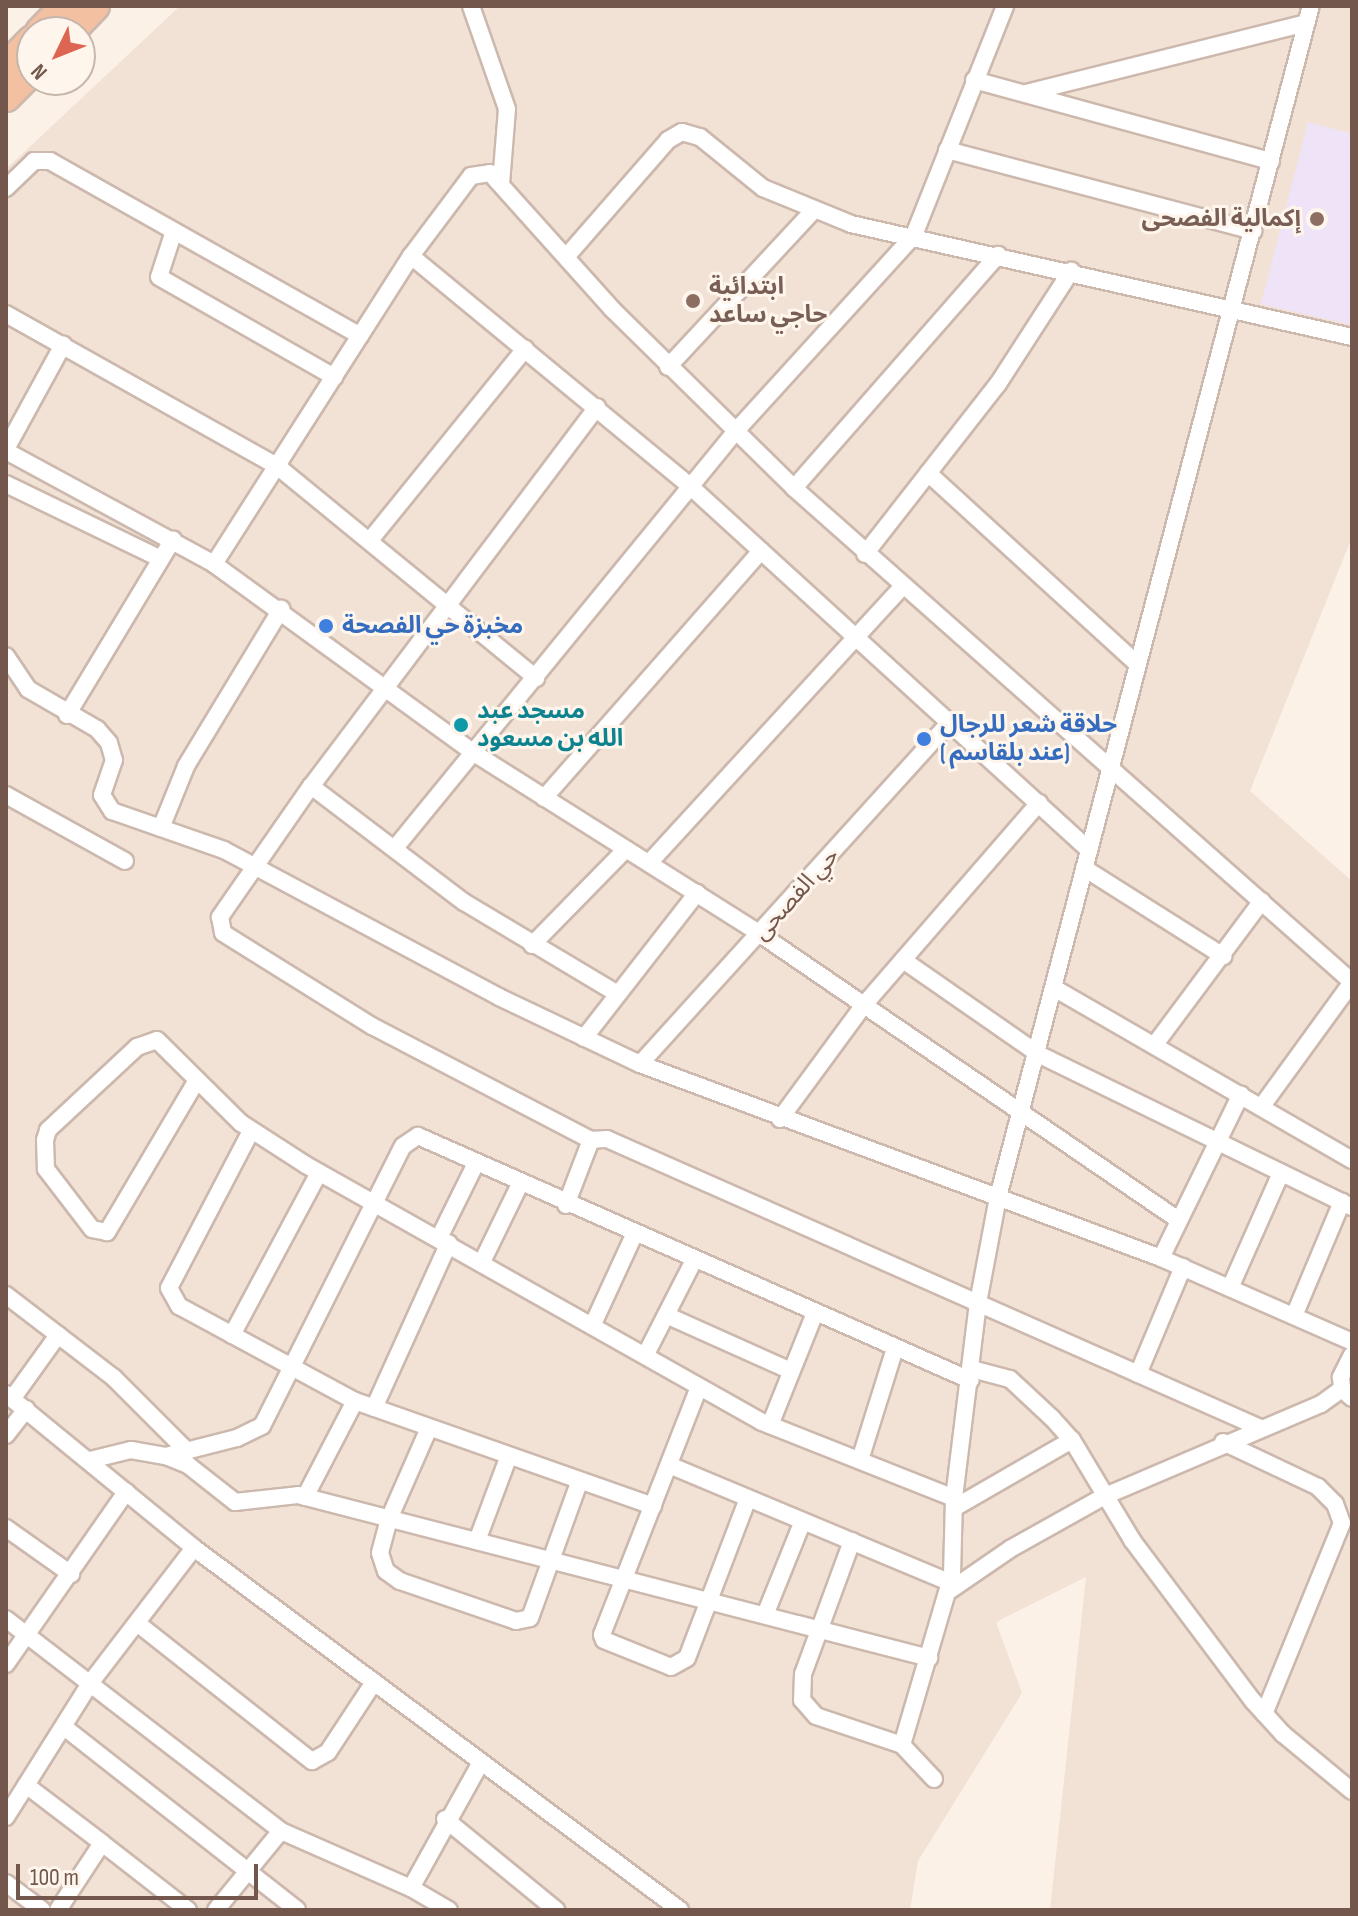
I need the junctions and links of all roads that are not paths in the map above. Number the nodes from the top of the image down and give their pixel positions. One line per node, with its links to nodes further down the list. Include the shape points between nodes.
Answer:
1 (471, 6): 10 (street, via 507,109)
2 (1021, 6): 4 (street)
3 (1311, 6): 5 (street)
4 (1004, 9): 6 (street)
5 (1306, 23): 7 (street); 9 (street)
6 (974, 80): 7 (street); 8 (street)
7 (1025, 94): 9 (street)
8 (947, 150): 14 (street); 15 (street)
9 (1271, 161): 14 (street)
10 (501, 184): 17 (street, via 490,173 471,176); 18 (street)
11 (6, 188): 13 (street, via 34,161 50,161)
12 (813, 211): 15 (street); 18 (street, via 763,188 700,137 682,132 668,140); 26 (street)
13 (174, 231): 22 (street); 27 (street, via 158,272 164,281)
14 (1253, 231): 20 (street)
15 (914, 235): 16 (street); 29 (street)
16 (998, 255): 19 (street); 35 (street)
17 (411, 256): 22 (street); 25 (street)
18 (566, 257): 26 (street)
19 (1071, 271): 20 (street); 32 (street, via 1037,329)
20 (1233, 307): 23 (street); 47 (street)
21 (6, 314): 24 (street)
22 (360, 336): 27 (street)
23 (1352, 337)
24 (63, 345): 30 (street); 31 (street)
25 (525, 349): 28 (street); 37 (street)
26 (668, 367): 29 (street)
27 (334, 377): 31 (street)
28 (597, 407): 34 (street); 43 (street)
29 (735, 432): 34 (street); 35 (street)
30 (6, 450): 36 (street)
31 (277, 466): 37 (street); 41 (street)
32 (928, 473): 39 (street); 47 (street)
33 (6, 484): 40 (street)
34 (691, 487): 38 (street); 49 (street)
35 (794, 488): 39 (street)
36 (173, 539): 40 (street); 41 (street)
37 (371, 539): 43 (street)
38 (761, 551): 45 (street); 58 (street)
39 (865, 554): 42 (street)
40 (161, 559): 52 (street)
41 (214, 564): 44 (street)
42 (902, 587): 45 (street); 55 (street)
43 (448, 603): 49 (street); 50 (street)
44 (281, 609): 50 (street); 60 (street, via 186,766)
45 (855, 636): 53 (street); 65 (street)
46 (6, 656): 48 (street)
47 (1136, 663): 55 (street)
48 (16, 672): 51 (street); 52 (street, via 28,689)
49 (536, 678): 54 (street)
50 (386, 685): 54 (street); 56 (street)
51 (6, 689)
52 (67, 715): 60 (street, via 97,729 109,743 114,760 102,795 105,804 148,827)
53 (950, 722): 59 (street); 70 (street, حي الفصحى)
54 (474, 753): 58 (street); 61 (street)
55 (1109, 770): 63 (street); 69 (street)
56 (311, 786): 61 (street); 66 (street)
57 (6, 795): 64 (street)
58 (544, 798): 62 (street)
59 (1039, 803): 63 (street); 73 (street)
60 (161, 828): 66 (street, via 194,836)
61 (395, 848): 71 (street)
62 (626, 849): 65 (street); 71 (street)
63 (1089, 850): 67 (street)
64 (125, 861)
65 (649, 863): 68 (street)
66 (254, 867): 78 (street); 88 (street, via 220,917 229,939 372,1026)
67 (1084, 868): 72 (street); 75 (street)
68 (697, 893): 70 (street); 76 (street)
69 (1262, 901): 72 (street); 74 (street)
70 (760, 934): 77 (street); 81 (street, حي الفصحى)
71 (532, 945): 76 (street)
72 (1223, 956): 79 (street)
73 (903, 960): 77 (street); 80 (street)
74 (1352, 982): 84 (street)
75 (1054, 988): 79 (street); 80 (street)
76 (618, 994): 78 (street)
77 (863, 1006): 85 (street); 86 (street)
78 (584, 1038): 81 (street)
79 (1156, 1043): 83 (street)
80 (1038, 1054): 85 (street); 89 (street)
81 (640, 1064): 86 (street)
82 (197, 1080): 82 (street, via 151,1039 48,1130 46,1169 92,1229 107,1232); 87 (street)
83 (1241, 1094): 84 (street); 89 (street)
84 (1262, 1106): 90 (street)
85 (1021, 1113): 95 (street); 99 (street)
86 (780, 1119): 95 (street)
87 (251, 1131): 92 (street); 114 (street, via 169,1288 179,1306)
88 (591, 1140): 97 (street); 108 (street, via 607,1139)
89 (1217, 1142): 93 (street); 99 (street)
90 (1352, 1160)
91 (476, 1163): 94 (street); 96 (street, via 426,1137 410,1138); 101 (street)
92 (319, 1173): 96 (street); 114 (street)
93 (1281, 1173): 98 (street); 106 (street)
94 (520, 1184): 97 (street); 104 (street)
95 (998, 1197): 102 (street); 108 (street)
96 (375, 1204): 101 (street); 119 (street)
97 (566, 1205): 100 (street)
98 (1347, 1205): 111 (street)
99 (1177, 1219): 102 (street)
100 (634, 1235): 103 (street); 112 (street)
101 (444, 1241): 104 (street); 127 (street)
102 (1161, 1258): 105 (street)
103 (694, 1260): 109 (street); 110 (street)
104 (482, 1262): 112 (street)
105 (1183, 1267): 106 (street); 122 (street)
106 (1230, 1288): 111 (street)
107 (6, 1295): 113 (street)
108 (978, 1303): 121 (street); 122 (street)
109 (815, 1313): 116 (street); 120 (street)
110 (666, 1315): 117 (street); 120 (street)
111 (1294, 1316): 115 (street)
112 (594, 1322): 117 (street)
113 (58, 1335): 125 (street); 134 (street, via 137,1398)
114 (232, 1335): 119 (street)
115 (1352, 1342)
116 (895, 1348): 121 (street); 138 (street)
117 (646, 1354): 123 (street)
118 (1352, 1355): 124 (street, via 1341,1377)
119 (294, 1369): 126 (street); 134 (street, via 262,1426)
120 (791, 1371): 128 (street)
121 (971, 1374): 132 (street, via 1010,1379); 145 (street)
122 (1138, 1374): 129 (street)
123 (699, 1387): 128 (street); 139 (street)
124 (1347, 1394): 129 (street)
125 (15, 1401): 131 (street); 137 (street)
126 (355, 1401): 127 (street); 143 (street)
127 (374, 1408): 130 (street)
128 (770, 1425): 138 (street)
129 (1258, 1427): 133 (street)
130 (429, 1428): 136 (street); 147 (street)
131 (6, 1435)
132 (1072, 1440): 142 (street); 145 (street)
133 (1223, 1442): 142 (street); 167 (street, via 1318,1487 1335,1504 1342,1523)
134 (187, 1451): 135 (street)
135 (166, 1456): 137 (street, via 131,1450); 143 (street, via 188,1465 235,1502)
136 (508, 1458): 140 (street); 150 (street)
137 (90, 1460): 141 (street)
138 (860, 1460): 145 (street)
139 (669, 1465): 144 (street); 146 (street)
140 (579, 1483): 146 (street); 153 (street)
141 (126, 1492): 152 (street); 154 (street)
142 (1105, 1496): 156 (street); 167 (street)
143 (305, 1497): 147 (street)
144 (748, 1498): 148 (street); 157 (street)
145 (954, 1503): 156 (street)
146 (653, 1506): 155 (street)
147 (389, 1519): 150 (street); 153 (street, via 380,1553 392,1577 516,1621 534,1613)
148 (803, 1521): 151 (street); 158 (street)
149 (6, 1528): 154 (street)
150 (477, 1541): 153 (street)
151 (852, 1541): 156 (street); 161 (street)
152 (194, 1548): 160 (street); 166 (street)
153 (551, 1561): 155 (street)
154 (71, 1574): 162 (street)
155 (625, 1579): 157 (street); 157 (street, via 604,1640 671,1667 687,1658)
156 (950, 1587): 163 (street)
157 (708, 1601): 158 (street)
158 (765, 1615): 161 (street)
159 (6, 1619): 162 (street)
160 (137, 1623): 165 (street); 166 (street, via 312,1761 328,1752)
161 (820, 1629): 163 (street); 169 (street, via 800,1690 810,1712)
162 (28, 1636): 164 (street); 165 (street)
163 (929, 1658): 169 (street)
164 (6, 1664)
165 (91, 1682): 168 (street); 176 (street)
166 (374, 1682): 170 (street)
167 (1264, 1714): 173 (street)
168 (64, 1727): 172 (street); 178 (street)
169 (902, 1745): 171 (street)
170 (481, 1762): 175 (street); 188 (street)
171 (934, 1779)
172 (26, 1785): 174 (street); 177 (street)
173 (1352, 1791)
174 (6, 1817)
175 (445, 1819): 180 (street); 187 (street)
176 (281, 1831): 178 (street); 180 (street)
177 (102, 1843): 182 (street); 183 (street)
178 (248, 1871): 184 (street); 185 (street)
179 (6, 1883): 181 (street)
180 (411, 1888): 186 (street)
181 (42, 1910)
182 (58, 1910)
183 (188, 1910)
184 (216, 1910)
185 (297, 1910)
186 (449, 1910)
187 (556, 1910)
188 (680, 1910)

